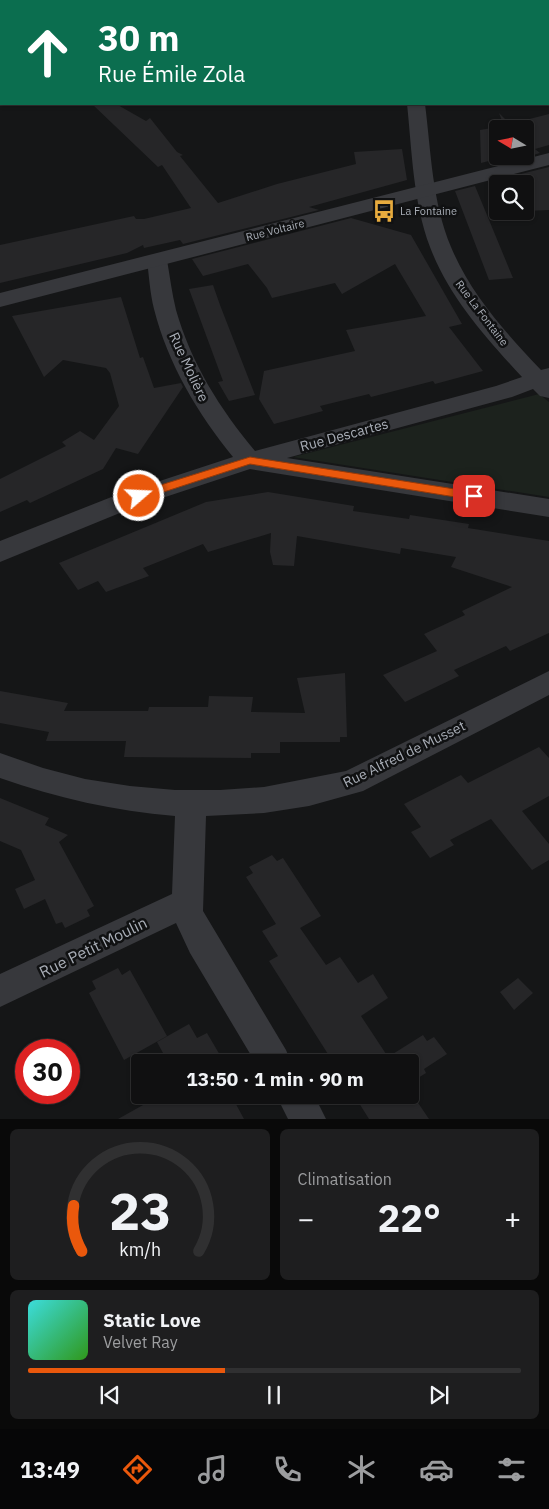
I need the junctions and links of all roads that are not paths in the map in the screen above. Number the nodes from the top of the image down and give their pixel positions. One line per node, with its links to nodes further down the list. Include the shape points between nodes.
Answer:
1 (416, 105): 3 (street, Rue La Fontaine)
2 (549, 159): 3 (street, Rue Voltaire)
3 (428, 190): 4 (street, Rue Voltaire); 6 (street, Rue La Fontaine, via 438,237 455,277 485,320)
4 (157, 260): 5 (street, Rue Voltaire); 7 (street, Rue Molière, via 166,315 188,370 203,401)
5 (0, 300)
6 (545, 382): 7 (street, Rue Descartes)
7 (250, 461): 8 (street); 9 (street, Rue Descartes, via 124,501)
8 (549, 508)
9 (0, 552)
10 (549, 682): 12 (street, Rue Alfred de Musset, via 352,782 320,792 283,797)
11 (0, 765): 12 (street, Rue Alfred de Musset, via 52,784 96,794)
12 (191, 803): 13 (street)
13 (186, 902): 14 (street, Rue Petit Moulin); 15 (street, via 190,922)
14 (0, 991)
15 (269, 1054)
16 (299, 1104): 17 (street)
17 (308, 1119)

